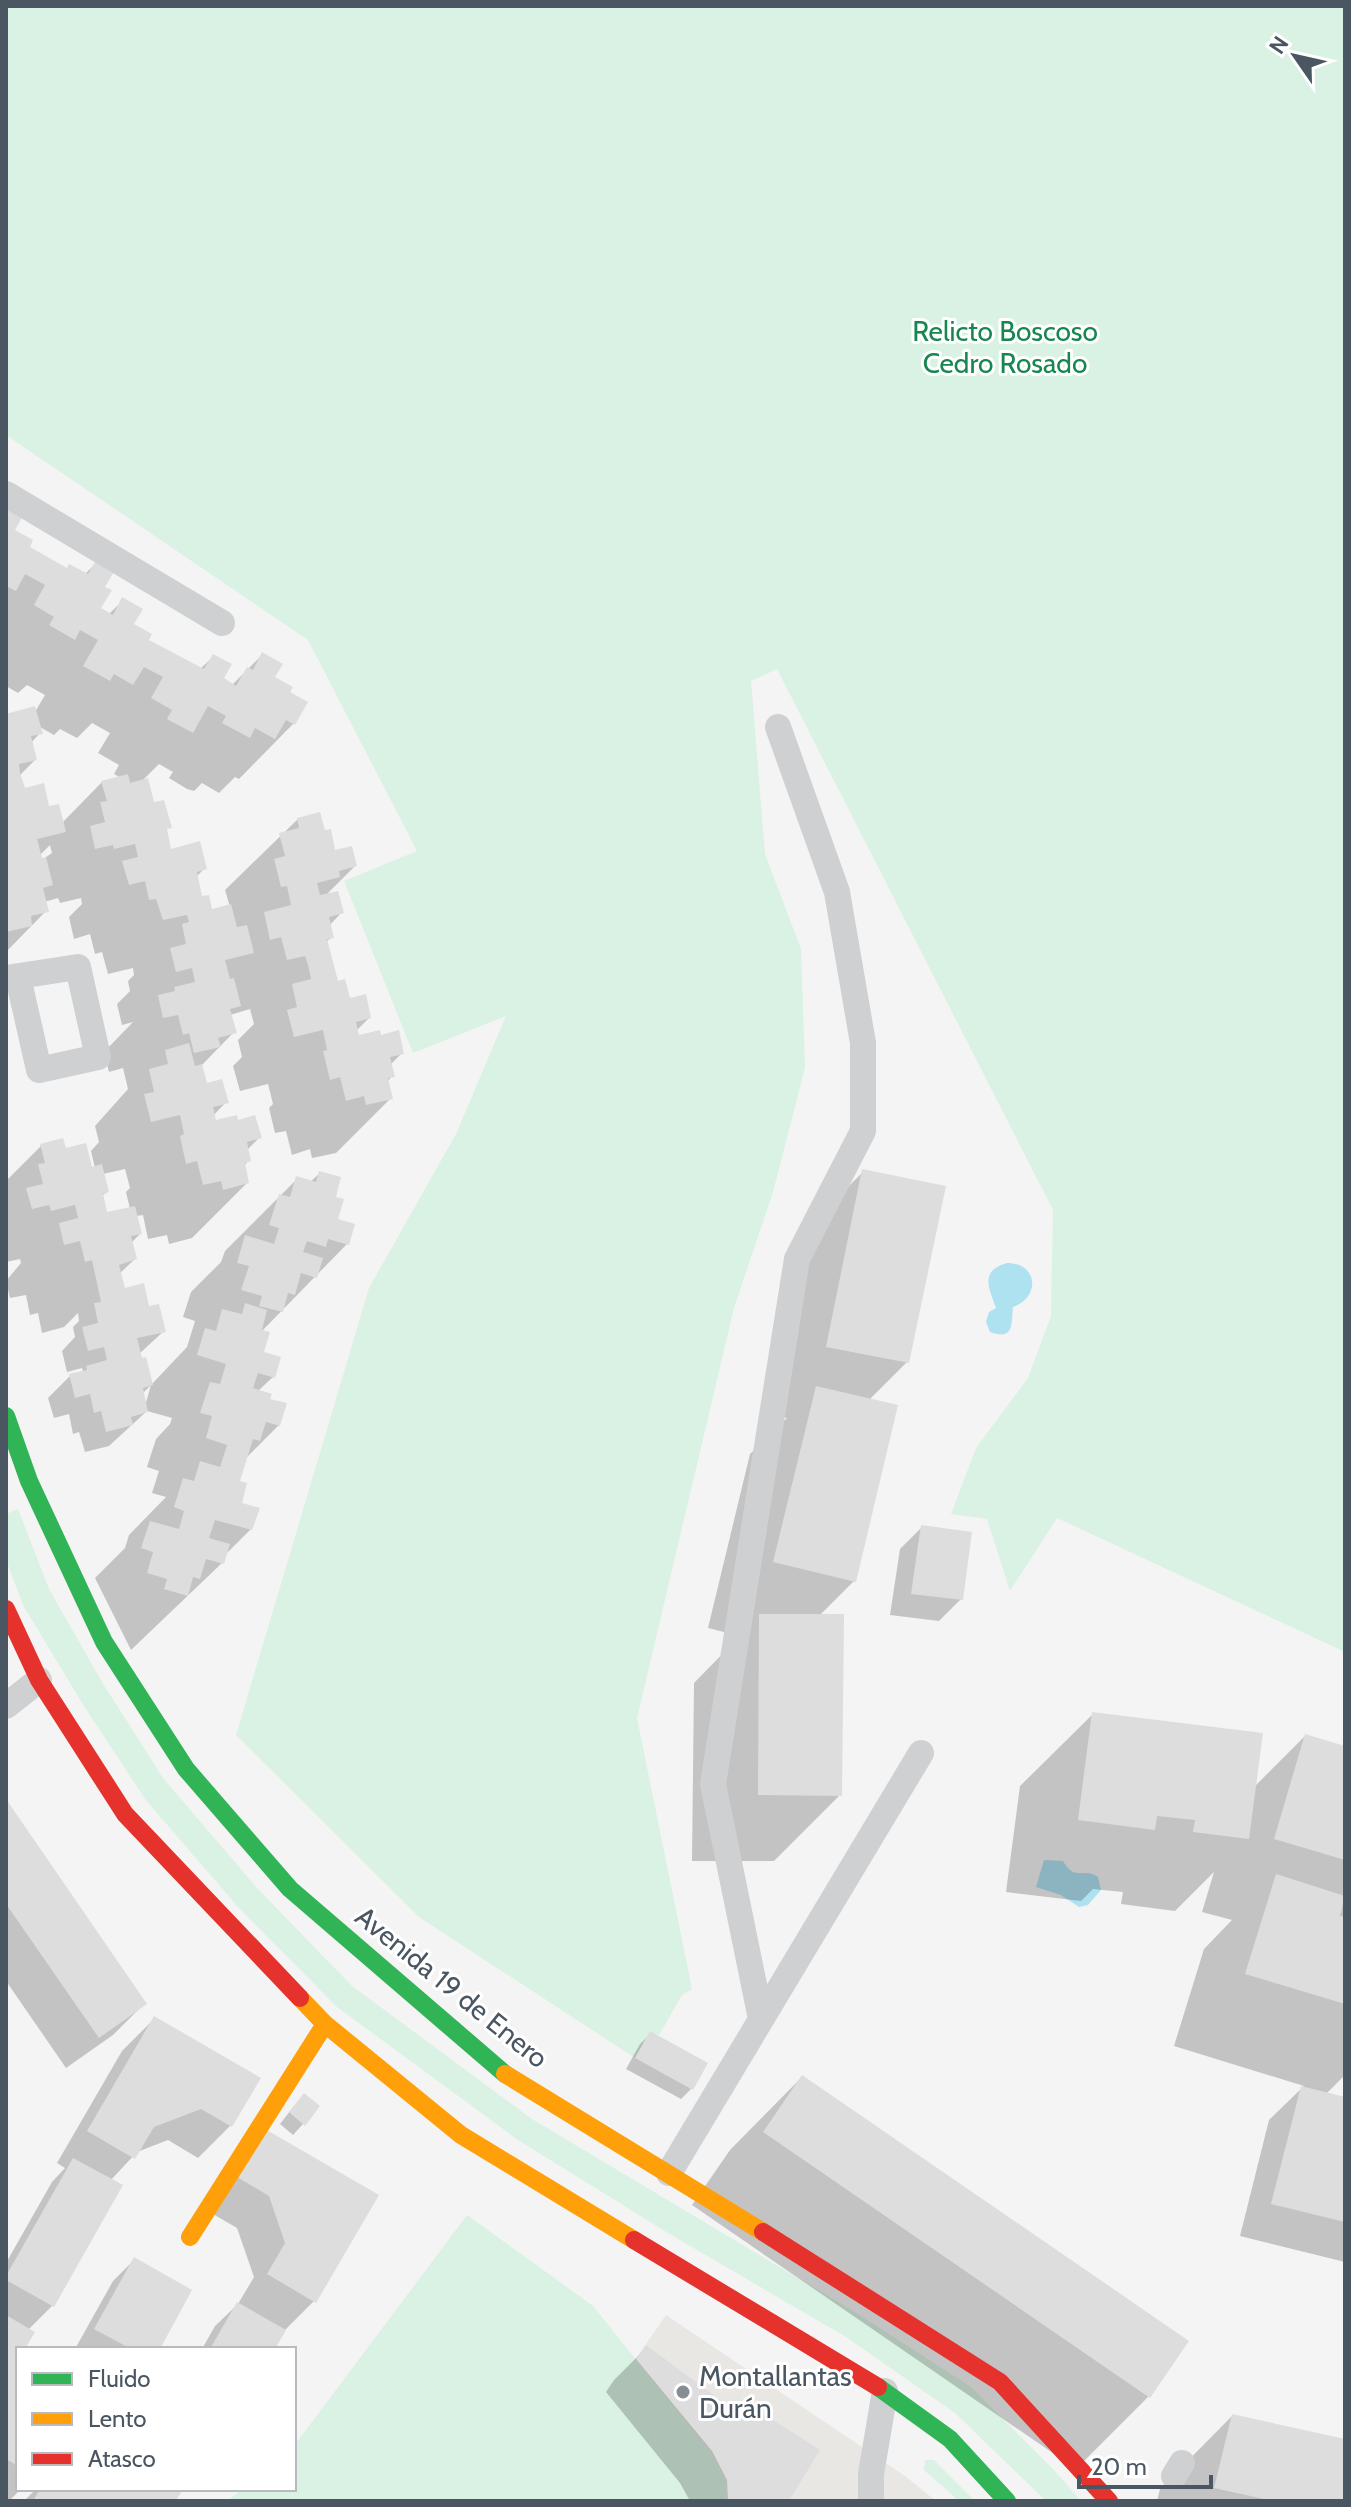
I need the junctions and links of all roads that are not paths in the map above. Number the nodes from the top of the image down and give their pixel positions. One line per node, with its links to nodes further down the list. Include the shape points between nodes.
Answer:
1 (6, 494): 2 (lane)
2 (222, 623)
3 (778, 727): 9 (lane, via 837,892 863,1043 863,1131 797,1259 713,1784)
4 (6, 1416): 11 (main road, Avenida 19 de Enero, via 29,1481 104,1642 186,1769 290,1889 504,2073)
5 (6, 1609): 6 (main road)
6 (39, 1680): 7 (lane); 10 (main road, via 125,1814)
7 (6, 1706)
8 (921, 1753): 9 (lane)
9 (761, 2019): 11 (lane)
10 (325, 2024): 12 (main road); 13 (main road, via 461,2135)
11 (669, 2173): 16 (main road, Avenida 19 de Enero, via 1000,2382)
12 (190, 2237)
13 (885, 2391): 14 (lane); 15 (main road, via 950,2439)
14 (871, 2501)
15 (1007, 2501)
16 (1109, 2501)

